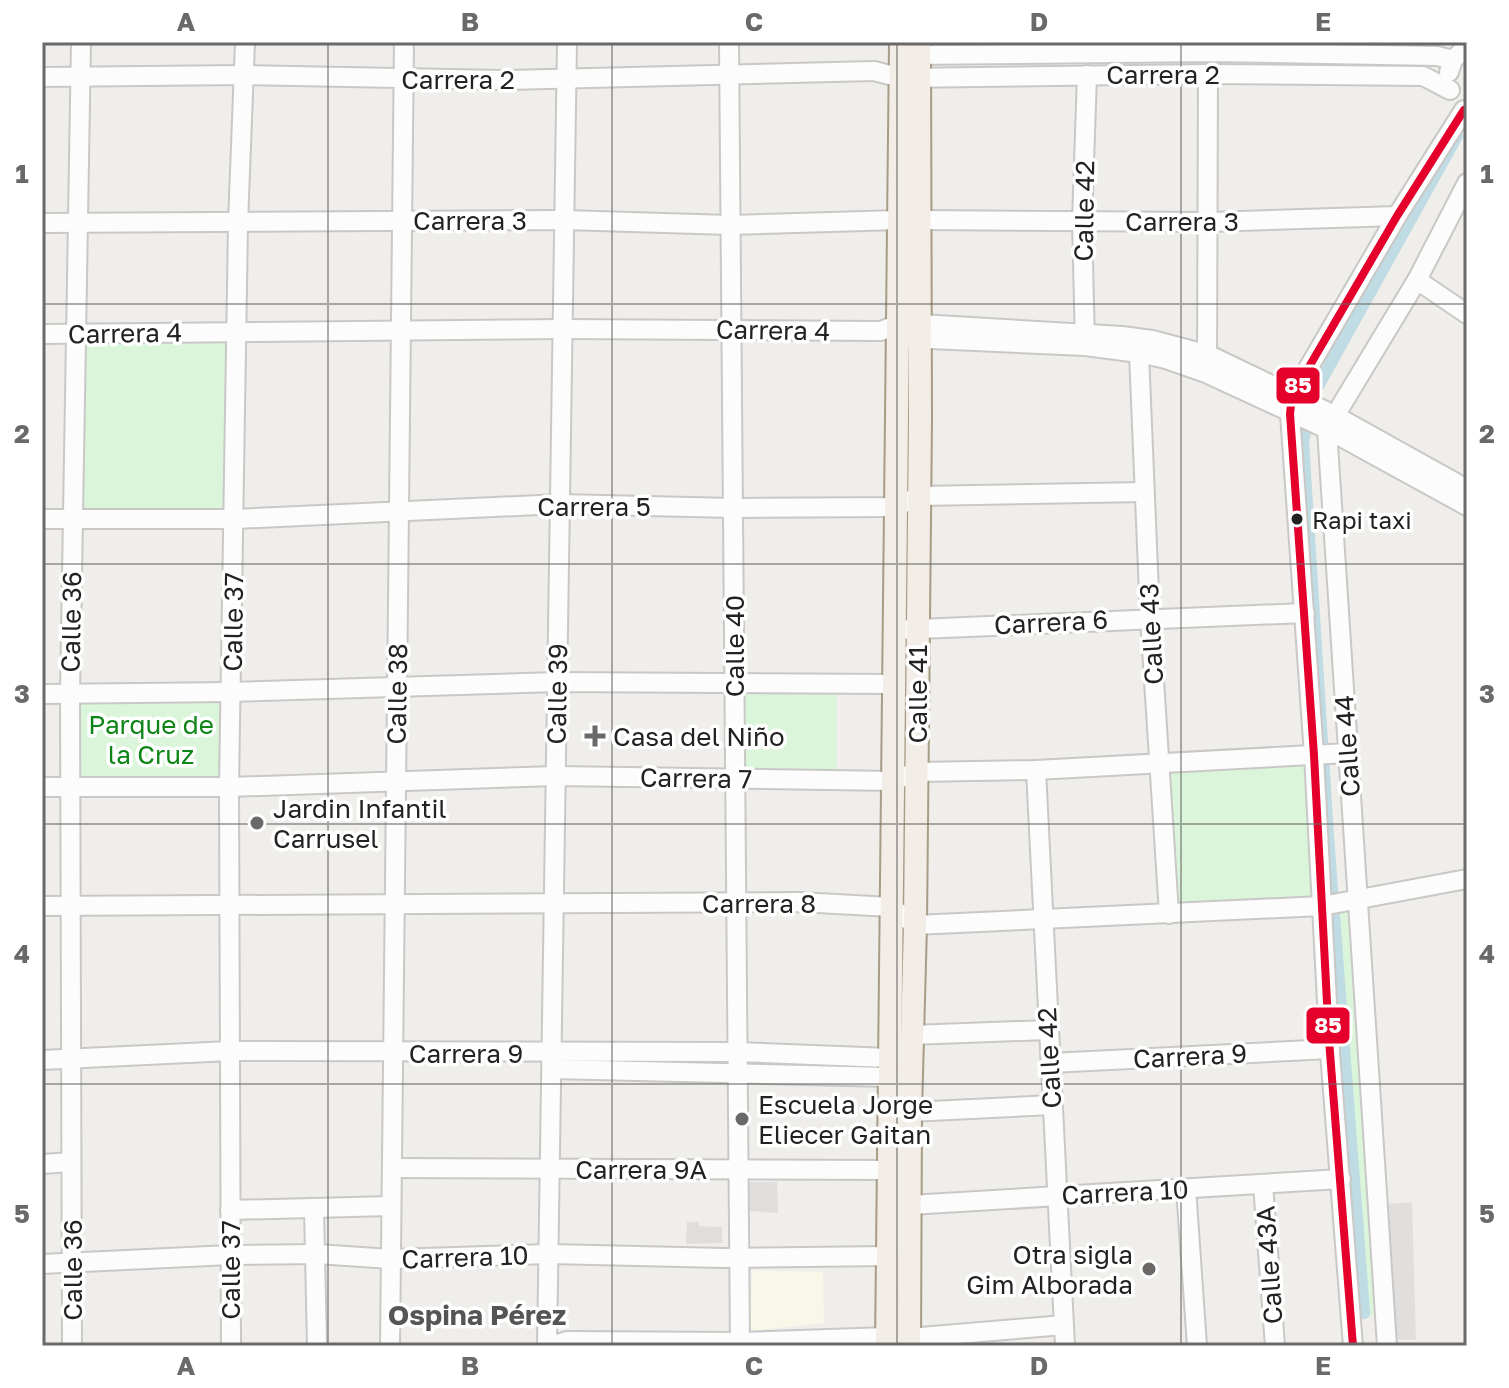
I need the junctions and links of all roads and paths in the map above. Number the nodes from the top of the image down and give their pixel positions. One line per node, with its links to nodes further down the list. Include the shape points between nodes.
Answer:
1 (81, 42): 15 (street, Calle 36)
2 (245, 42): 12 (street, Calle 37)
3 (404, 42): 17 (street, Calle 38)
4 (567, 42): 16 (street, Calle 39)
5 (729, 42): 10 (street, Calle 40)
6 (1467, 44): 9 (street)
7 (1217, 47): 8 (street, Carrera 2); 9 (street, Carrera 2)
8 (913, 56): 10 (street, Carrera 2, via 874,71); 13 (street, Carrera 2); 24 (main road, Calle 41)
9 (1453, 60): 18 (street)
10 (729, 74): 16 (street, Carrera 2); 30 (street, Calle 40)
11 (1208, 74): 13 (street, Carrera 2); 18 (street, Carrera 2, via 1423,76); 26 (street)
12 (244, 75): 15 (street, Carrera 2); 17 (street, Carrera 2); 29 (street, Calle 37)
13 (1087, 75): 25 (street, Calle 42)
14 (42, 77): 15 (street, Carrera 2)
15 (82, 78): 28 (street, Calle 36)
16 (567, 78): 17 (street, Carrera 2); 23 (street, Calle 39)
17 (404, 80): 22 (street, Calle 38)
18 (1450, 90): 19 (street)
19 (1466, 111): 21 (street)
20 (1467, 183): 31 (street)
21 (1397, 216): 26 (street, Carrera 3); 43 (street)
22 (402, 219): 23 (street, Carrera 3); 29 (street, Carrera 3); 35 (street, Calle 38)
23 (565, 220): 30 (street, Carrera 3); 33 (street, Calle 39)
24 (909, 220): 25 (street, Carrera 3); 30 (street, Carrera 3); 36 (main road, Calle 41)
25 (1082, 221): 26 (street, Carrera 3); 40 (street, Calle 42)
26 (1209, 222): 42 (street)
27 (42, 223): 28 (street, Carrera 3)
28 (78, 223): 29 (street, Carrera 3); 39 (street, Calle 36)
29 (238, 223): 37 (street, Calle 37)
30 (730, 225): 34 (street, Calle 40)
31 (1417, 280): 32 (street); 44 (street)
32 (1467, 314)
33 (563, 329): 34 (street, Carrera 4); 35 (street, Carrera 4); 48 (street, Calle 39)
34 (731, 329): 36 (street, Carrera 4); 50 (street, Calle 40)
35 (401, 330): 37 (street, Carrera 4); 51 (street, Calle 38)
36 (909, 331): 40 (street, Carrera 4); 47 (main road, Calle 41); 49 (main road, Calle 41)
37 (237, 332): 39 (street, Carrera 4); 53 (street, Calle 37)
38 (42, 334): 39 (street, Carrera 4)
39 (76, 334): 54 (street, Calle 36)
40 (1085, 339): 41 (street, Carrera 4); 42 (street, Carrera 4, via 1152,340)
41 (1139, 353): 42 (street, Carrera 4); 46 (street, Calle 43)
42 (1207, 364): 43 (street, Carrera 4)
43 (1295, 407): 44 (street, Carrera 4); 55 (street, Calle 44)
44 (1326, 420): 45 (street, Carrera 4); 65 (street, Calle 44)
45 (1463, 491)
46 (1144, 492): 47 (street, Carrera 5); 56 (street, Calle 43)
47 (919, 496): 49 (street, Carrera 5); 57 (main road, Calle 41)
48 (560, 504): 50 (street, Carrera 5); 51 (street, Carrera 5); 58 (street, Calle 39)
49 (896, 507): 50 (street, Carrera 5); 57 (main road, Calle 41)
50 (733, 508): 59 (street, Calle 40)
51 (399, 510): 53 (street, Carrera 5); 61 (street, Calle 38)
52 (42, 519): 54 (street, Carrera 5)
53 (235, 519): 54 (street, Carrera 5); 62 (street, Calle 37)
54 (72, 520): 64 (street, Calle 36)
55 (1305, 613): 56 (street, Carrera 6); 65 (street, Calle 44)
56 (1150, 618): 57 (street, Carrera 6); 66 (street, Calle 43)
57 (906, 629): 60 (main road, Calle 41); 68 (main road, Calle 41)
58 (557, 682): 59 (street); 61 (street); 69 (street, Calle 39)
59 (734, 682): 60 (street); 70 (street, Calle 40)
60 (894, 684): 71 (main road, Calle 41)
61 (397, 687): 62 (street); 72 (street, Calle 38)
62 (231, 692): 64 (street); 75 (street, Calle 37)
63 (42, 694): 64 (street)
64 (70, 694): 74 (street, Calle 36)
65 (1330, 754): 66 (street, Carrera 7); 77 (street, Calle 44); 83 (street, Calle 44)
66 (1157, 764): 67 (street, Carrera 7); 86 (street, Calle 43)
67 (1036, 770): 68 (street, Carrera 7); 87 (street, Calle 42)
68 (916, 772): 71 (street, Carrera 7); 88 (main road, Calle 41)
69 (556, 776): 70 (street, Carrera 7); 72 (street, Carrera 7); 79 (street, Calle 39)
70 (735, 778): 71 (street, Carrera 7); 78 (street, Calle 40)
71 (893, 781): 85 (main road, Calle 41)
72 (396, 782): 75 (street, Carrera 7); 80 (street, Calle 38)
73 (42, 787): 74 (street, Carrera 7)
74 (71, 787): 75 (street, Carrera 7); 81 (street, Calle 36)
75 (229, 787): 82 (street, Calle 37)
76 (1467, 879): 77 (street)
77 (1354, 900): 83 (street); 125 (street, Calle 44)
78 (736, 902): 79 (street, Carrera 8); 85 (street, Carrera 8); 94 (street, Calle 40)
79 (554, 903): 80 (street, Carrera 8); 97 (street, Calle 39)
80 (395, 904): 82 (street, Carrera 8); 93 (street, Calle 38)
81 (69, 905): 82 (street, Carrera 8); 84 (street, Carrera 8); 95 (street, Calle 36)
82 (229, 905): 92 (street, Calle 37)
83 (1326, 905): 86 (street); 91 (street, Calle 44)
84 (42, 906)
85 (891, 907): 88 (street); 99 (main road, Calle 41)
86 (1169, 914): 87 (street)
87 (1042, 919): 88 (street); 89 (street, Calle 42)
88 (915, 925): 90 (main road, Calle 41)
89 (1048, 1030): 90 (street); 98 (street, Calle 42)
90 (911, 1035): 102 (main road, Calle 41)
91 (1330, 1049): 98 (street, Carrera 9); 109 (street, Calle 44)
92 (230, 1051): 93 (street, Carrera 9); 95 (street, Carrera 9); 116 (street, Calle 37)
93 (393, 1052): 97 (street, Carrera 9); 105 (street, Calle 38)
94 (737, 1052): 97 (street, Carrera 9); 99 (street, Carrera 9); 100 (street, Calle 40)
95 (69, 1059): 96 (street, Carrera 9); 103 (street, Calle 36)
96 (42, 1060)
97 (552, 1061): 100 (street, Carrera 9); 106 (street, Calle 39)
98 (1050, 1063): 101 (street, Calle 42)
99 (889, 1068): 100 (street, Carrera 9); 108 (main road, Calle 41)
100 (738, 1073): 107 (street, Calle 40)
101 (1052, 1105): 102 (street); 112 (street, Calle 42)
102 (910, 1112): 113 (main road, Calle 41)
103 (71, 1162): 104 (street); 123 (street, Calle 36)
104 (42, 1164)
105 (392, 1168): 106 (street, Carrera 9A); 114 (street, Calle 38)
106 (550, 1168): 107 (street, Carrera 9A); 118 (street, Calle 39)
107 (738, 1169): 108 (street, Carrera 9A); 121 (street, Calle 40)
108 (889, 1170): 120 (main road, Calle 41)
109 (1341, 1179): 110 (street, Carrera 10); 126 (street, Calle 44)
110 (1263, 1184): 111 (street, Carrera 10); 137 (street, Calle 43A)
111 (1186, 1188): 112 (street, Carrera 10); 136 (street)
112 (1057, 1196): 113 (street, Carrera 10); 127 (street, Calle 42)
113 (910, 1205): 128 (main road, Calle 41)
114 (391, 1206): 115 (street); 122 (street, Calle 38)
115 (314, 1209): 116 (street); 117 (street)
116 (230, 1210): 119 (street, Calle 37)
117 (317, 1254): 119 (street, Carrera 10); 122 (street, Carrera 10); 132 (street)
118 (549, 1254): 121 (street, Carrera 10); 122 (street, Carrera 10); 134 (street, Calle 39)
119 (230, 1255): 123 (street, Carrera 10); 131 (street, Calle 37)
120 (888, 1256): 121 (street, Carrera 10); 128 (main road, Calle 41)
121 (739, 1257): 129 (street, Calle 40)
122 (391, 1259): 133 (street, Calle 38)
123 (72, 1262): 124 (street, Carrera 10); 130 (street, Calle 36)
124 (42, 1264)
125 (1385, 1317): 126 (street, via 1371,1326); 139 (street, Calle 44)
126 (1352, 1319): 138 (street, Calle 44)
127 (1064, 1325): 128 (street); 135 (street, Calle 42)
128 (898, 1342): 129 (street)
129 (740, 1344): 134 (street, via 567,1341)
130 (72, 1346)
131 (231, 1346)
132 (317, 1346)
133 (390, 1346)
134 (549, 1346)
135 (1065, 1346)
136 (1197, 1346)
137 (1275, 1346)
138 (1353, 1346): 139 (street, via 1371,1341)
139 (1385, 1346)

